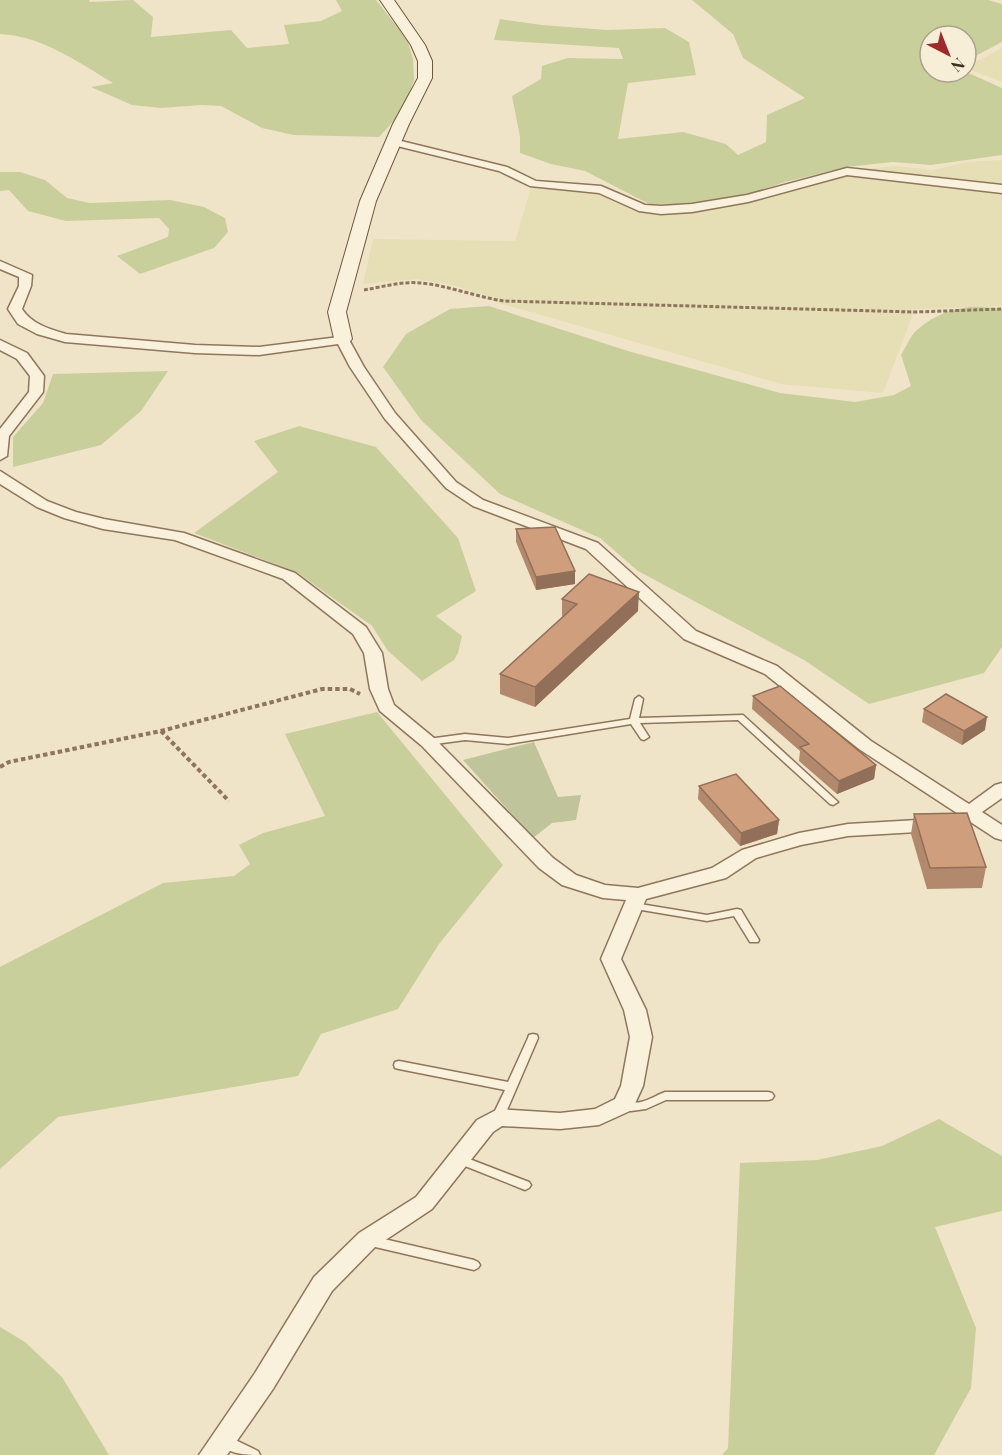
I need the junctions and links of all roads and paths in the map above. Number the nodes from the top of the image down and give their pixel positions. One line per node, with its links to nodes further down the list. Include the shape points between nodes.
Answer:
1 (387, 0): 2 (street, via 425,61 425,78)
2 (393, 142): 3 (street, via 503,169 534,183 601,189 643,208 661,210 748,198 847,171); 5 (street, via 368,201)
3 (1002, 189)
4 (0, 265): 7 (street, via 26,275 15,309 23,321 65,338 240,351)
5 (342, 294): 6 (path, via 422,283 504,301 915,312); 7 (street, via 337,312)
6 (1002, 309)
7 (342, 339): 21 (street, via 390,416 451,485 478,503 592,546 690,635 771,670 865,745)
8 (0, 344): 9 (street, via 22,356 38,376 36,392 2,436)
9 (0, 456)
10 (0, 476): 12 (street, via 33,499 70,515 178,536 289,576 360,631 373,653)
11 (639, 699): 13 (lane)
12 (386, 707): 14 (path, via 350,689 322,689); 16 (street)
13 (634, 721): 15 (lane); 16 (lane, via 508,741 465,737); 20 (lane, via 740,717)
14 (161, 731): 17 (path); 19 (path)
15 (644, 737)
16 (428, 742): 23 (street, via 546,863 569,880)
17 (0, 767)
18 (1002, 789): 21 (street)
19 (229, 801)
20 (833, 801)
21 (977, 817): 22 (street); 23 (street, via 848,830 800,839 749,854 719,873)
22 (1002, 834)
23 (636, 900): 24 (lane, via 707,918 737,912); 29 (street, via 611,959 635,1010 641,1037 632,1086)
24 (754, 940)
25 (533, 1038): 27 (lane)
26 (399, 1065): 27 (lane)
27 (511, 1087): 30 (lane)
28 (768, 1096): 29 (lane, via 665,1096 642,1106)
29 (624, 1104): 30 (street, via 599,1117 560,1121)
30 (498, 1117): 31 (street, via 485,1126)
31 (459, 1159): 32 (lane); 33 (street, via 424,1203)
32 (525, 1185)
33 (367, 1240): 34 (lane); 35 (street, via 323,1284 264,1381)
34 (474, 1265)
35 (217, 1447): 36 (lane)
36 (253, 1455)

